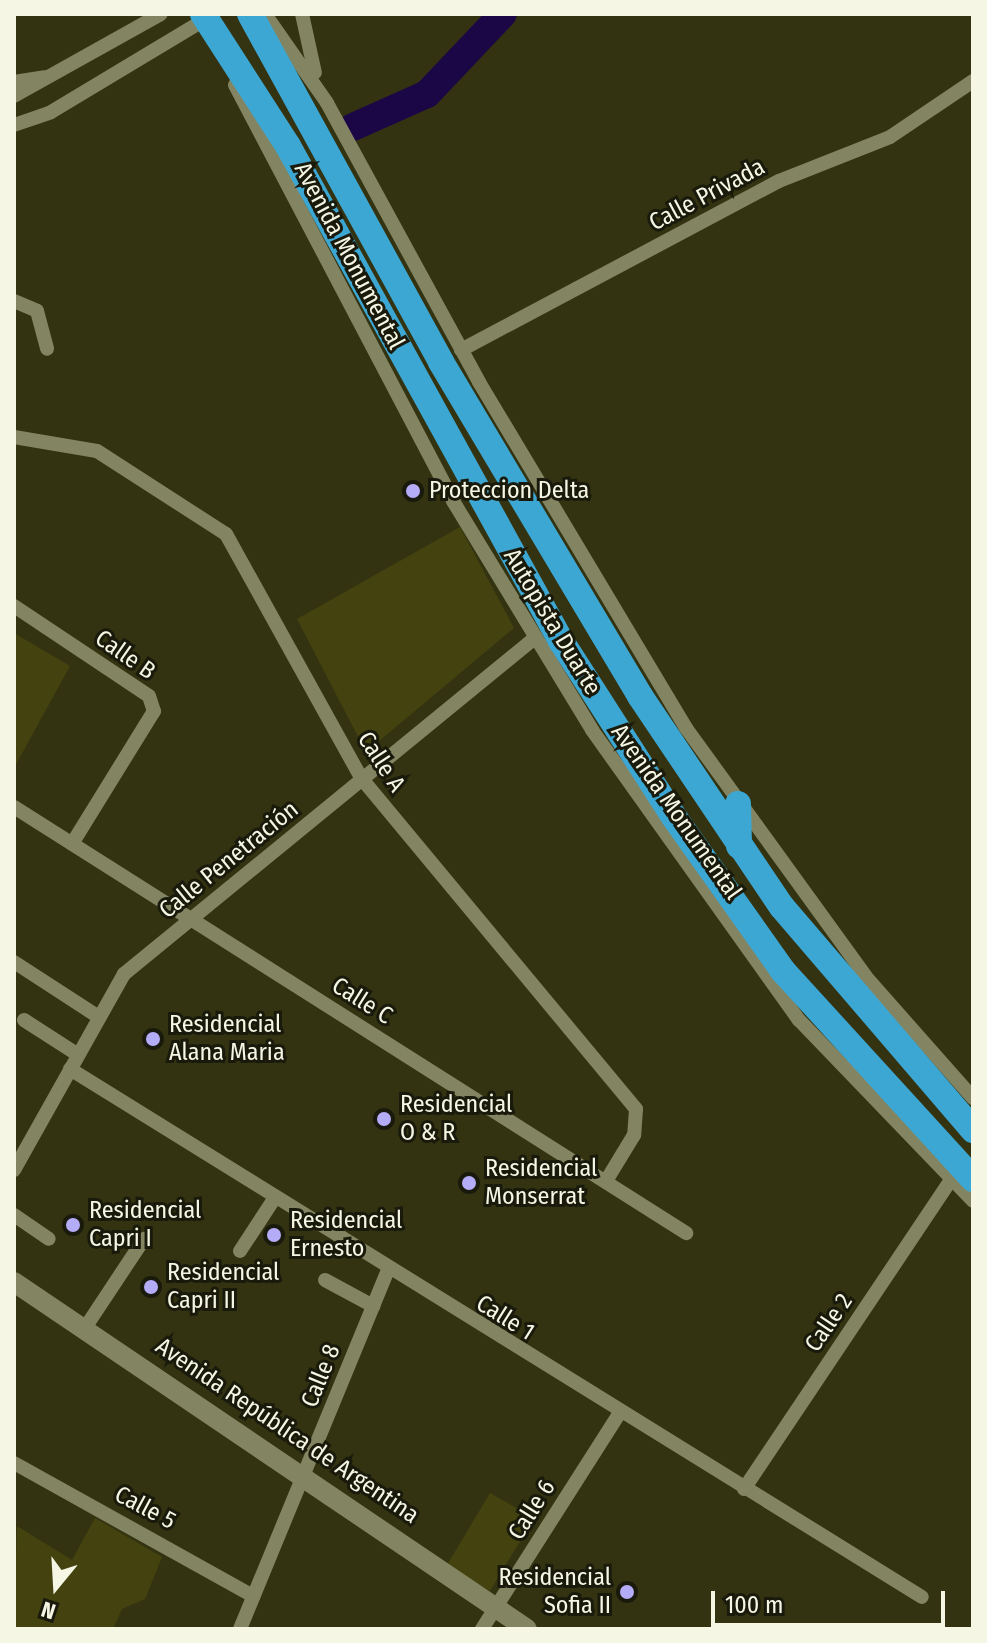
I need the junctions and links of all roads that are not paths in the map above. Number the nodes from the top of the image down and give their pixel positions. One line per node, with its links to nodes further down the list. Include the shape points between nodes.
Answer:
1 (161, 14): 6 (street)
2 (250, 14): 13 (highway, Autopista Duarte)
3 (265, 14): 10 (street)
4 (302, 14): 10 (street, via 307,52)
5 (208, 16): 11 (street, via 51,112); 19 (street, Avenida Monumental, via 334,278); 35 (highway, Autopista Duarte, via 288,146 561,641 674,817 783,971)
6 (65, 74): 8 (street); 9 (street)
7 (973, 81): 16 (street, Calle Privada, via 890,137 779,181)
8 (14, 82)
9 (14, 96)
10 (327, 103): 14 (street)
11 (14, 125)
12 (14, 301): 15 (street, via 37,311)
13 (414, 311): 14 (highway); 16 (highway, Autopista Duarte)
14 (445, 322): 16 (highway)
15 (47, 349)
16 (449, 353): 21 (highway, Autopista Duarte); 22 (street)
17 (14, 437): 20 (street, Calle A, via 97,451 226,534)
18 (14, 606): 24 (street, Calle B, via 149,696 154,711)
19 (536, 637): 20 (street, Calle Penetración); 35 (street, Avenida Monumental, via 775,990)
20 (362, 779): 26 (street, Calle Penetración); 36 (street, Calle A, via 636,1109 634,1135)
21 (699, 785): 22 (highway); 25 (highway, Autopista Duarte)
22 (734, 798): 25 (highway); 32 (street, via 866,977)
23 (14, 807): 24 (street, Calle C)
24 (72, 844): 26 (street, Calle C)
25 (739, 846): 33 (highway, Autopista Duarte, via 782,907)
26 (192, 920): 28 (street, Calle Penetración, via 124,974); 36 (street, Calle C)
27 (14, 962): 28 (street)
28 (97, 1016): 30 (street, Calle Penetración)
29 (24, 1020): 30 (street)
30 (77, 1054): 31 (street, Calle Penetración)
31 (70, 1069): 34 (street, Calle Penetración); 37 (street, Calle 1)
32 (973, 1098)
33 (973, 1130)
34 (14, 1170)
35 (962, 1180): 38 (street, Avenida Monumental); 52 (street, Calle 2)
36 (606, 1181): 40 (street, Calle C)
37 (274, 1199): 43 (street); 44 (street, Calle 1)
38 (973, 1201)
39 (14, 1215): 41 (street)
40 (686, 1233)
41 (49, 1239)
42 (144, 1239): 48 (street)
43 (240, 1251)
44 (387, 1272): 47 (street, Calle 8); 49 (street, Calle 1)
45 (325, 1280): 47 (street)
46 (14, 1282): 48 (main road, Avenida República de Argentina)
47 (373, 1306): 51 (street, Calle 8)
48 (85, 1328): 51 (main road, Avenida República de Argentina)
49 (619, 1414): 52 (street, Calle 1); 55 (street, Calle 6)
50 (14, 1463): 53 (street, Calle 5)
51 (306, 1473): 53 (street, Calle 8); 55 (main road, Avenida República de Argentina)
52 (744, 1489): 54 (street, Calle 1)
53 (253, 1596): 56 (street, Calle 8)
54 (922, 1597)
55 (497, 1607): 57 (street, Calle 6); 58 (main road, Avenida República de Argentina)
56 (240, 1629)
57 (482, 1629)
58 (527, 1629)

